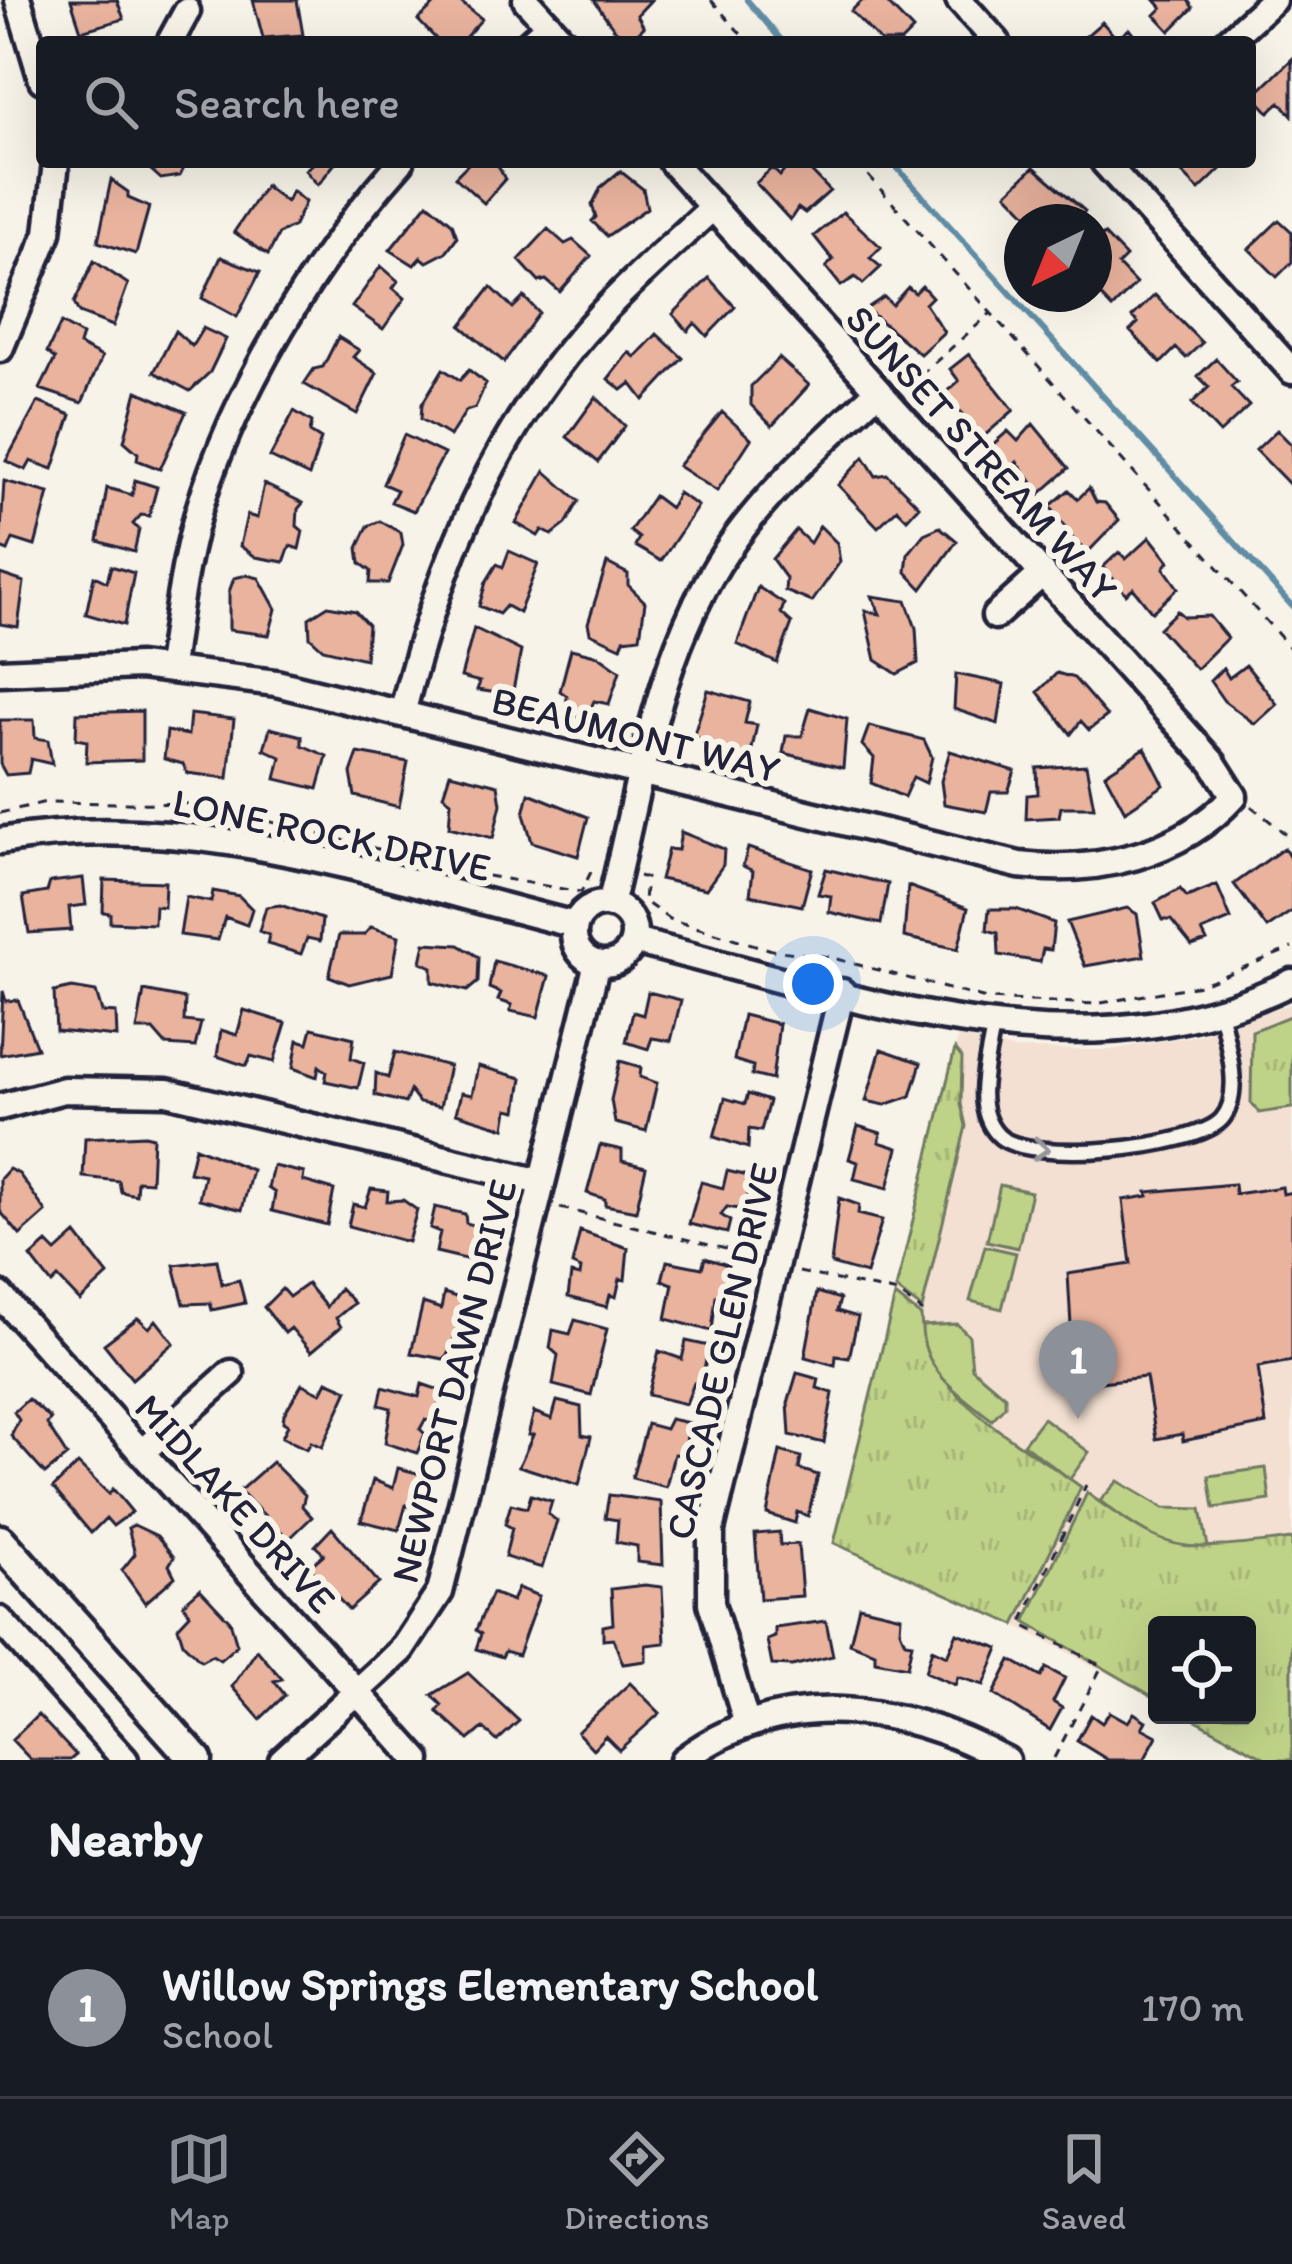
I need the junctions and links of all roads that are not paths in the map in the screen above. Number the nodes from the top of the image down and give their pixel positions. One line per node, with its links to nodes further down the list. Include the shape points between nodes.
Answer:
1 (18, 0): 10 (street)
2 (526, 0): 7 (street)
3 (959, 0): 8 (street)
4 (1273, 0): 9 (street)
5 (188, 11): 6 (street)
6 (173, 36)
7 (548, 36)
8 (992, 36)
9 (1234, 36)
10 (36, 60)
11 (55, 168): 17 (street, via 48,232)
12 (395, 168): 22 (street, via 319,269 226,437 189,548)
13 (677, 168): 15 (street, SUNSET STREAM WAY)
14 (1110, 168): 16 (street)
15 (713, 207): 19 (street, SUNSET STREAM WAY); 24 (street, via 600,314 497,454 442,572)
16 (1283, 343): 18 (street)
17 (0, 349)
18 (1292, 371)
19 (878, 391): 20 (street, SUNSET STREAM WAY); 25 (street, via 790,472 724,554 678,645)
20 (1042, 573): 21 (street); 26 (street, SUNSET STREAM WAY, via 1214,763)
21 (994, 616)
22 (170, 668): 23 (street, BEAUMONT WAY); 24 (street, BEAUMONT WAY)
23 (0, 672)
24 (402, 714): 25 (street, BEAUMONT WAY)
25 (643, 772): 26 (street, BEAUMONT WAY, via 1043,868 1158,849 1205,824); 28 (street)
26 (1234, 796)
27 (0, 841): 29 (street, LONE ROCK DRIVE, via 116,830 219,839)
28 (610, 905): 29 (street, via 590,908); 30 (street, via 630,920)
29 (575, 925): 31 (street, via 578,949)
30 (633, 941): 31 (street, via 619,960); 33 (street)
31 (597, 963): 37 (street, NEWPORT DAWN DRIVE)
32 (1292, 982): 34 (street)
33 (842, 992): 35 (street); 44 (street, CASCADE GLEN DRIVE, via 711,1530 711,1604)
34 (1220, 1010): 35 (street, via 1090,1032); 35 (lane, one-way to 34, via 982,1086 998,1137 1023,1150 1089,1151 1206,1131 1222,1118 1232,1099)
35 (993, 1027)
36 (0, 1107): 37 (street, via 81,1089 167,1092)
37 (541, 1182): 43 (street, NEWPORT DAWN DRIVE, via 440,1592 417,1633)
38 (0, 1295): 40 (street, MIDLAKE DRIVE)
39 (231, 1373): 40 (street)
40 (142, 1452): 43 (street, MIDLAKE DRIVE)
41 (0, 1541): 46 (street)
42 (0, 1620): 45 (street)
43 (356, 1692): 47 (street, NEWPORT DAWN DRIVE); 48 (street, MIDLAKE DRIVE)
44 (747, 1725): 49 (street); 50 (street, via 806,1711 868,1711 932,1724)
45 (124, 1760)
46 (196, 1760)
47 (282, 1760)
48 (418, 1760)
49 (682, 1760)
50 (1006, 1760)

